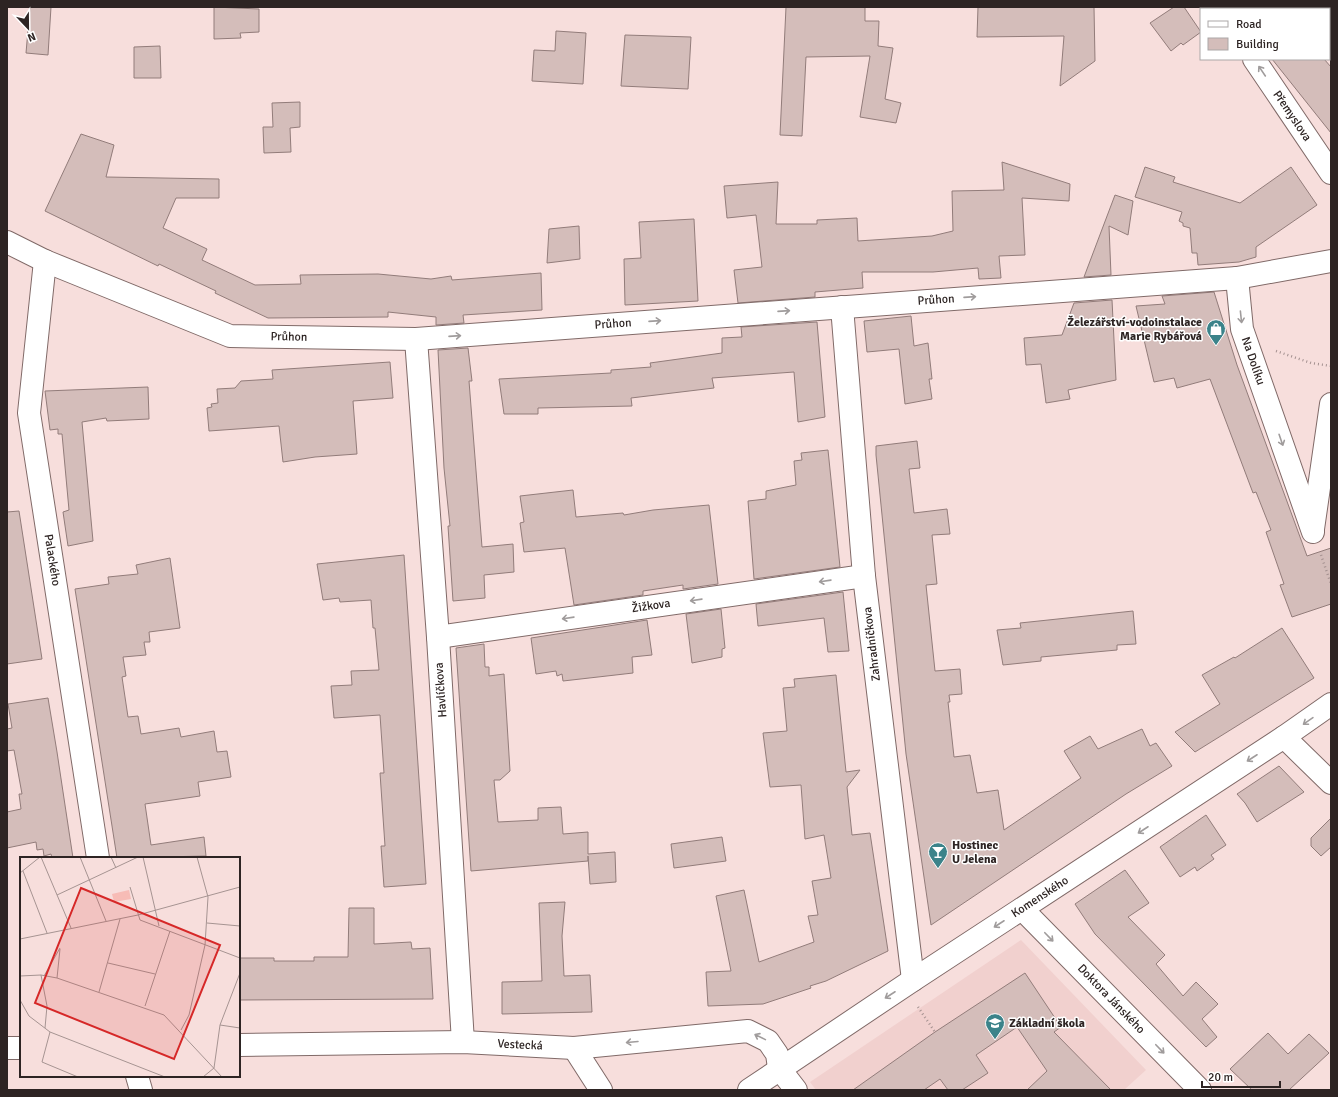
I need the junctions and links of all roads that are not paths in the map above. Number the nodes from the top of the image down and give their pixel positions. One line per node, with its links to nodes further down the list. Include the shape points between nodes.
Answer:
1 (1255, 60): 2 (street, Přemyslova, one-way to 1)
2 (1331, 173)
3 (7, 242): 4 (street, Průhon)
4 (45, 261): 8 (street, Průhon, via 230,336); 15 (street, Palackého, via 29,413)
5 (1331, 261): 6 (street)
6 (1237, 278): 7 (street, Průhon, one-way to 6); 9 (street, Na Dolíku, one-way to 9, via 1242,329 1313,532)
7 (842, 307): 8 (street, Průhon, one-way to 7); 10 (street, Zahradníčkova)
8 (416, 339): 11 (street, Havlíčkova)
9 (1331, 404)
10 (864, 576): 11 (street, Žižkova, one-way to 11); 17 (street, Zahradníčkova)
11 (438, 637): 18 (street, Havlíčkova)
12 (1331, 704): 13 (street, Komenského, one-way to 13)
13 (1284, 737): 14 (street); 16 (street, Komenského, one-way to 16)
14 (1331, 783)
15 (98, 857)
16 (1022, 909): 17 (street, Komenského, one-way to 17); 29 (street, Doktora Jánského, one-way to 29)
17 (913, 980): 23 (street, Komenského, one-way to 23)
18 (463, 1042): 19 (street, Vestecká); 22 (street, Vestecká)
19 (240, 1045)
20 (7, 1048): 21 (street)
21 (20, 1048)
22 (574, 1048): 23 (street, Vestecká, one-way to 22, via 777,1054 768,1041 748,1031); 26 (street)
23 (779, 1068): 27 (street, Komenského); 28 (street)
24 (137, 1077): 25 (street)
25 (141, 1090)
26 (601, 1090)
27 (748, 1090)
28 (796, 1090)
29 (1200, 1090)

